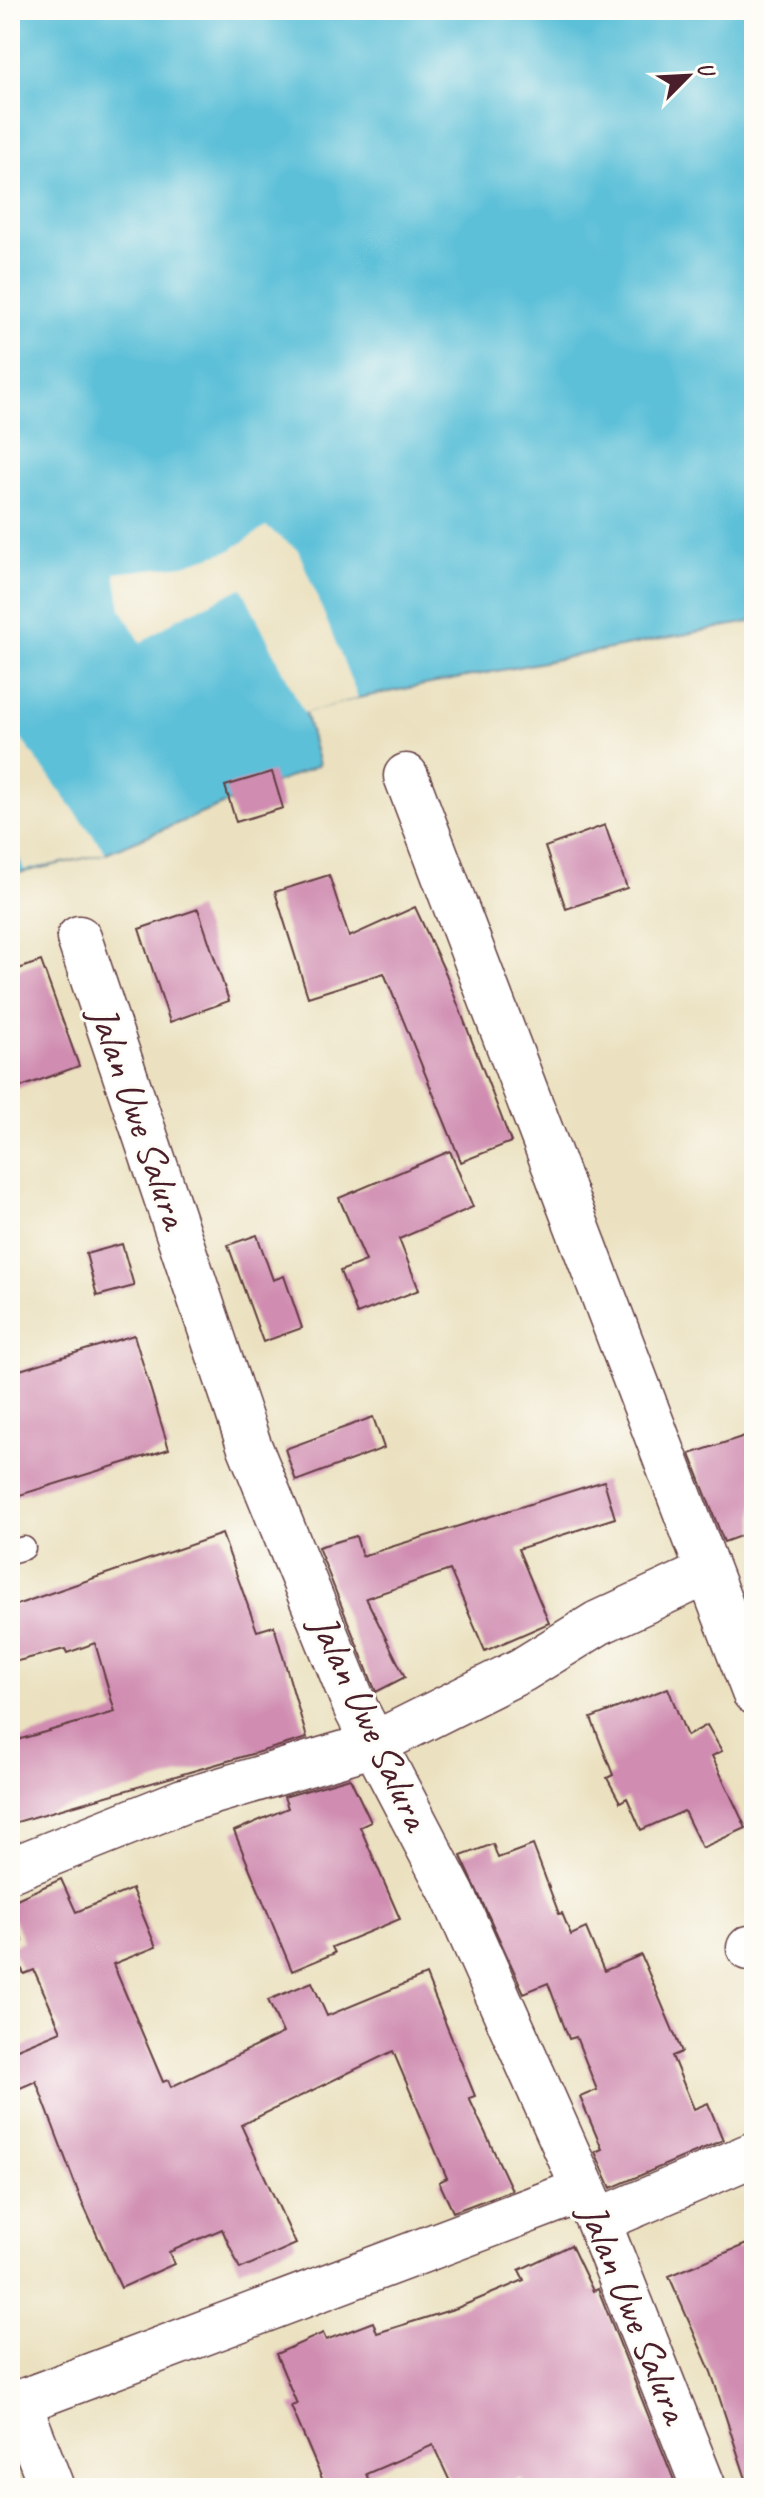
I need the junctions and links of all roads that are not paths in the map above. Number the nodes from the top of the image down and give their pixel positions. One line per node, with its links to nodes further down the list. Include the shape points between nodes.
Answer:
1 (406, 776): 3 (street)
2 (79, 938): 5 (street, Jalan Uwe Salura, via 249,1445)
3 (706, 1573): 4 (street); 5 (street, via 598,1623 522,1670)
4 (754, 1692)
5 (372, 1745): 6 (street, via 183,1801); 8 (street, Jalan Uwe Salura, via 453,1895)
6 (10, 1870)
7 (754, 2154): 8 (street)
8 (590, 2206): 9 (street); 11 (street, Jalan Uwe Salura)
9 (14, 2405): 10 (street)
10 (52, 2488)
11 (704, 2488)

